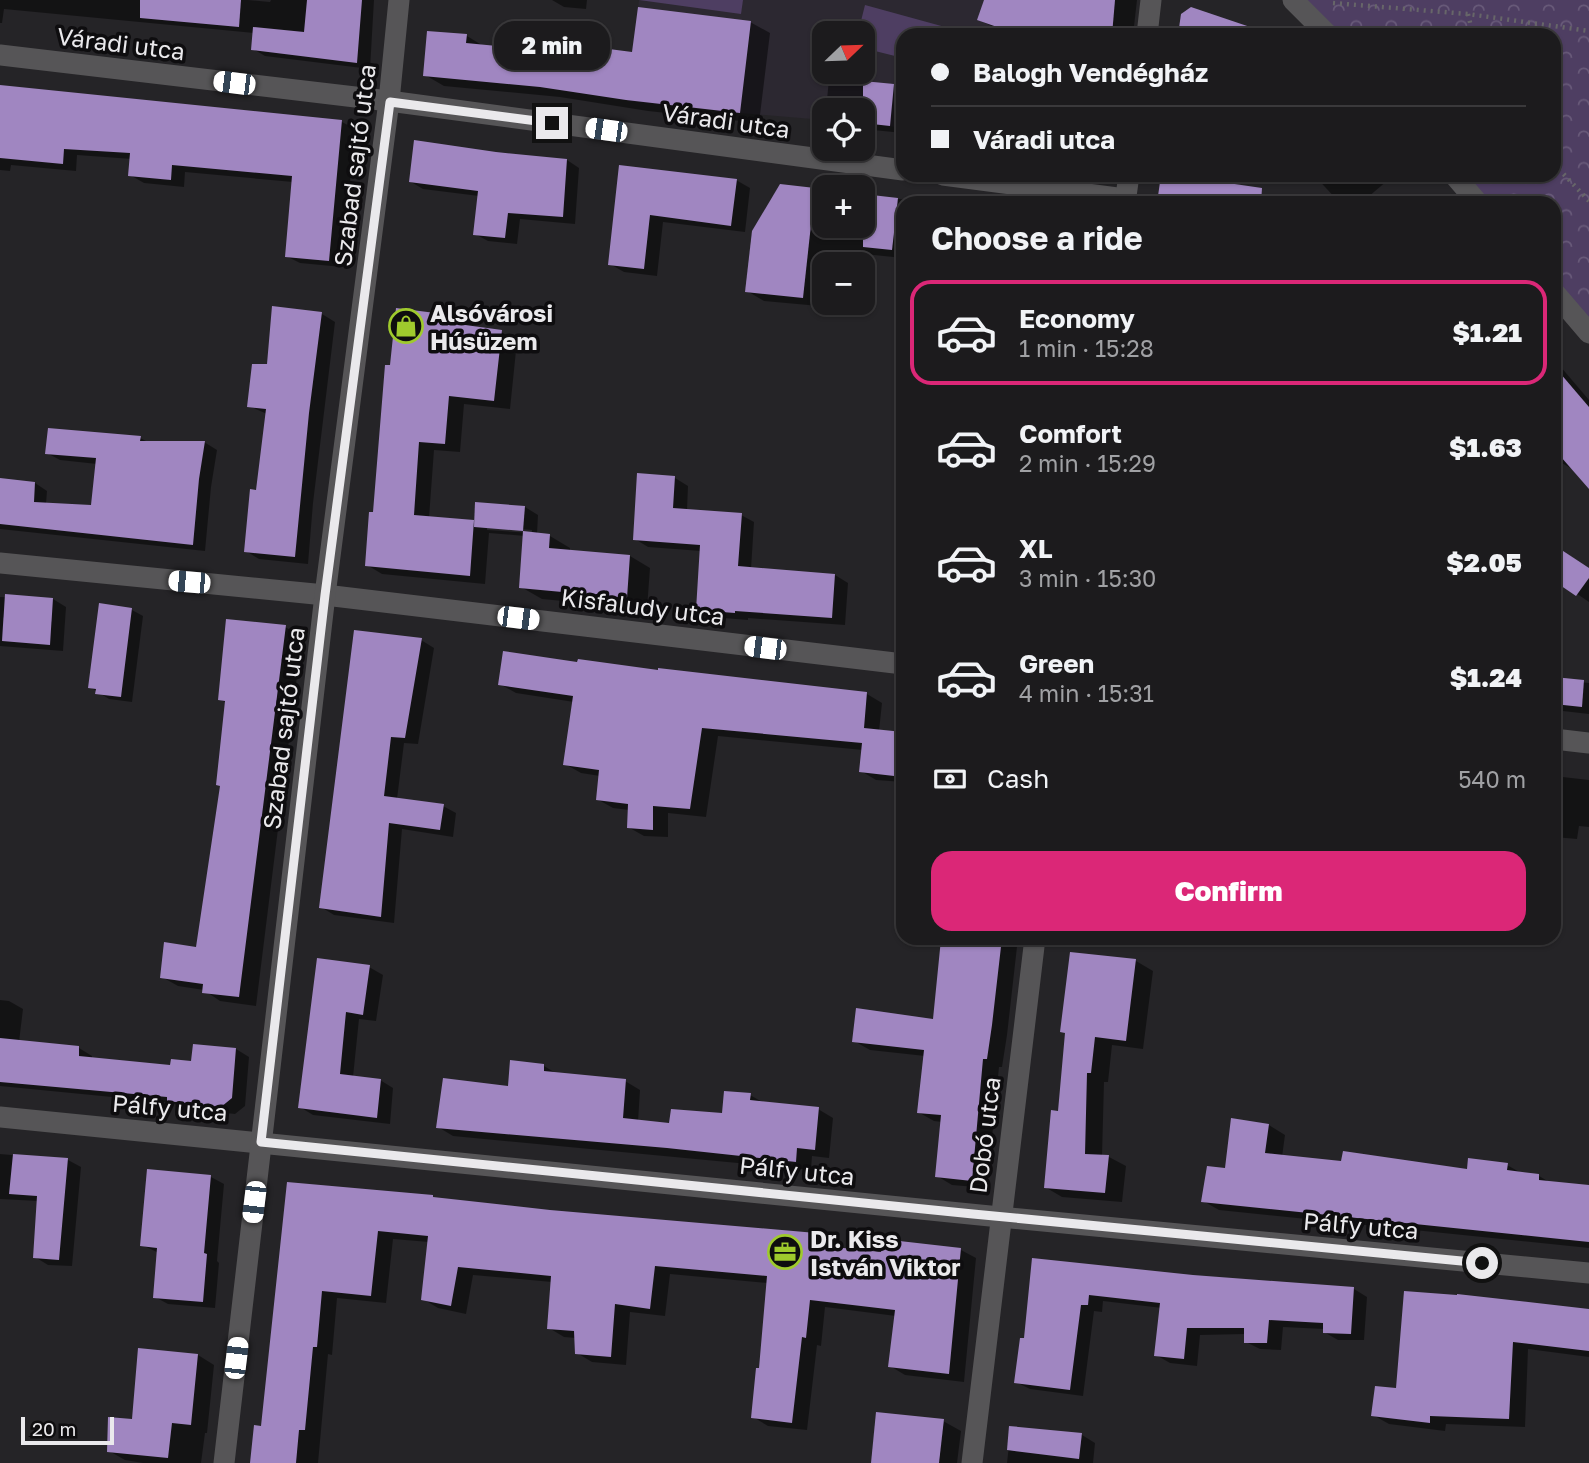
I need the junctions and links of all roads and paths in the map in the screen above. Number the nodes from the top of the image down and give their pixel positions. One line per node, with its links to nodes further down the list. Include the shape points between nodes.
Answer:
1 (399, 0): 11 (street, Szabad sajtó utca)
2 (1151, 0): 6 (street)
3 (1293, 0): 7 (street)
4 (1323, 2): 5 (path)
5 (1468, 14): 8 (path); 9 (path)
6 (1148, 28)
7 (1321, 28)
8 (1471, 28)
9 (1589, 31)
10 (0, 55): 11 (street, Váradi utca)
11 (390, 102): 12 (street, Váradi utca); 22 (street, Szabad sajtó utca)
12 (896, 169)
13 (1561, 171): 18 (path)
14 (992, 182): 16 (street)
15 (1460, 182): 17 (street)
16 (1090, 196)
17 (1472, 196)
18 (1589, 201)
19 (1561, 300): 20 (street)
20 (1589, 333)
21 (0, 563): 22 (street, Kisfaludy utca)
22 (325, 595): 23 (street, Kisfaludy utca); 28 (street, Szabad sajtó utca)
23 (896, 663)
24 (1561, 740): 25 (street)
25 (1589, 743)
26 (1034, 945): 29 (street, Dobó utca)
27 (0, 1117): 28 (street, Pálfy utca)
28 (261, 1142): 29 (street, Pálfy utca); 31 (street, Szabad sajtó utca)
29 (1000, 1217): 30 (street, Pálfy utca); 32 (street, Dobó utca)
30 (1589, 1273)
31 (224, 1463)
32 (972, 1463)

